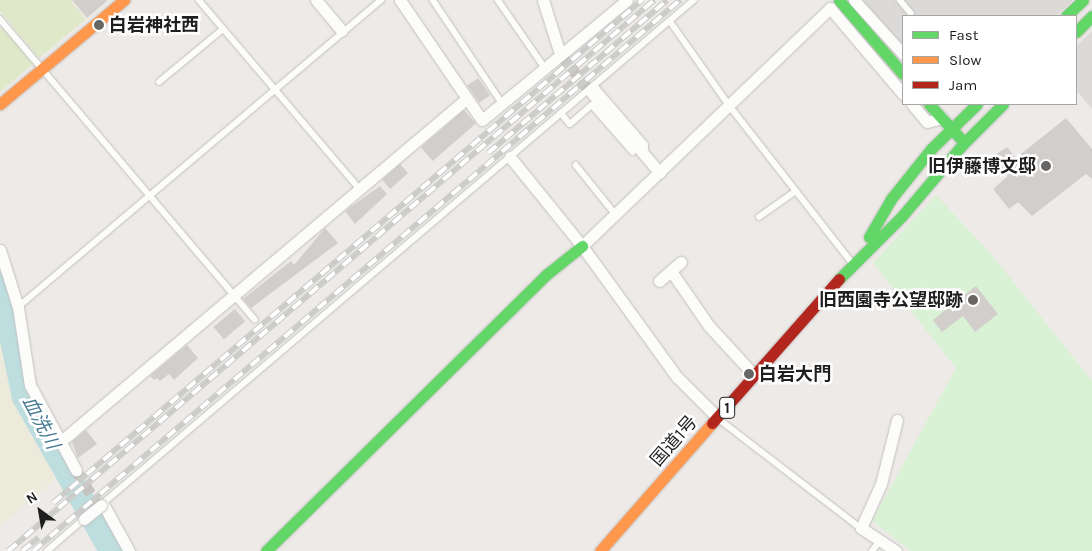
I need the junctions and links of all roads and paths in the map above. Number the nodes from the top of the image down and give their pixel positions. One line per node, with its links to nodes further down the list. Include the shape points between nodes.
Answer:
1 (124, 0): 25 (main road)
2 (199, 0): 20 (lane)
3 (316, 0): 21 (street)
4 (381, 0): 21 (lane)
5 (400, 0): 32 (street)
6 (433, 0): 34 (lane)
7 (498, 0): 26 (lane)
8 (542, 0): 24 (street)
9 (627, 0): 26 (street)
10 (694, 0): 19 (lane)
11 (854, 0): 23 (street)
12 (900, 0): 15 (lane)
13 (1082, 0): 16 (main road)
14 (831, 3): 27 (main road); 31 (street); 35 (street)
15 (911, 12)
16 (1067, 15)
17 (1092, 16): 22 (main road)
18 (0, 19): 25 (lane)
19 (670, 21): 29 (lane); 35 (lane)
20 (223, 29): 28 (lane); 30 (lane)
21 (342, 31): 30 (lane)
22 (1077, 31)
23 (902, 53)
24 (560, 54)
25 (42, 68): 33 (main road); 53 (lane)
26 (545, 68): 34 (street)
27 (902, 73)
28 (159, 82)
29 (593, 88): 42 (lane); 47 (street)
30 (274, 90): 51 (lane); 53 (lane)
31 (902, 93)
32 (466, 99): 34 (street, via 482,120); 51 (street)
33 (0, 104)
34 (503, 104)
35 (729, 105): 50 (street); 52 (lane)
36 (913, 105): 43 (street, via 927,122)
37 (930, 105): 43 (main road)
38 (960, 105): 41 (street)
39 (977, 105): 41 (main road, 国道1号 / 1)
40 (1002, 105): 45 (main road, 国道1号 / 1)
41 (968, 112): 44 (main road, 国道1号 / 1)
42 (561, 113): 46 (lane, via 570,124 592,105); 48 (lane)
43 (942, 118): 44 (main road)
44 (950, 128): 45 (main road); 59 (main road, 国道1号 / 1, via 892,199)
45 (964, 143): 59 (main road, 国道1号 / 1, via 902,216)
46 (633, 152): 47 (street)
47 (646, 157): 50 (street)
48 (510, 158): 56 (street); 70 (lane)
49 (576, 165): 54 (lane)
50 (660, 173): 54 (street)
51 (358, 188): 62 (street)
52 (796, 191): 55 (lane); 59 (lane)
53 (149, 195): 62 (lane); 63 (lane)
54 (616, 215): 56 (street)
55 (759, 217)
56 (582, 246): 66 (street, via 677,377); 76 (main road, via 547,274)
57 (0, 250): 63 (street)
58 (681, 262): 60 (street)
59 (853, 264): 65 (main road, 国道1号 / 1)
60 (671, 271): 61 (street); 65 (street, via 709,326)
61 (659, 281)
62 (233, 295): 64 (lane); 68 (street)
63 (18, 307): 68 (street, via 30,385)
64 (255, 320)
65 (755, 376): 66 (main road, 国道1号 / 1)
66 (718, 418): 72 (lane); 77 (main road, 国道1号 / 1)
67 (897, 420): 72 (street, via 881,484)
68 (60, 442): 69 (street)
69 (76, 470)
70 (102, 506): 71 (street, bridge); 75 (street)
71 (84, 519): 74 (lane)
72 (861, 528): 73 (street)
73 (880, 541): 78 (lane); 79 (street)
74 (47, 551)
75 (127, 551)
76 (266, 551)
77 (600, 551)
78 (872, 551)
79 (896, 551)

